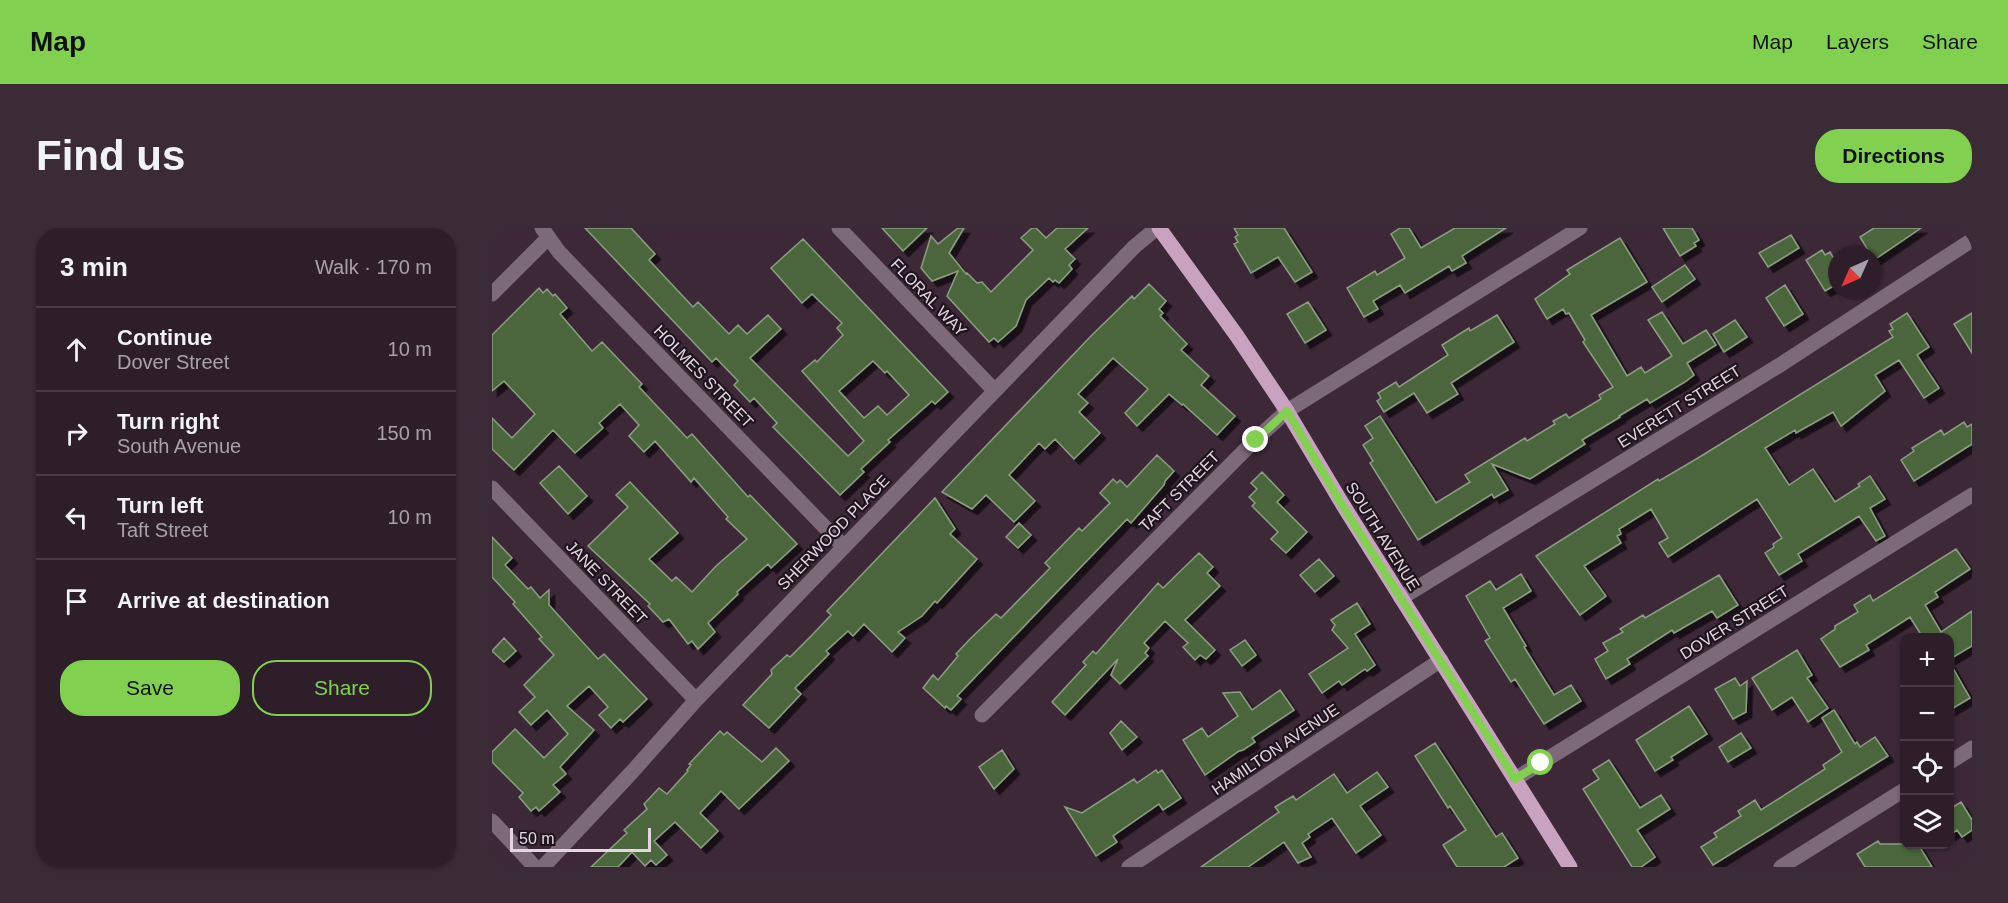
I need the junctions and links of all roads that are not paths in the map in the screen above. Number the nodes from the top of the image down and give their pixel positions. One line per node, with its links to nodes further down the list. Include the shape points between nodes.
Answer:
1 (839, 228): 7 (street, FLORAL WAY)
2 (1158, 228): 7 (street, SHERWOOD PLACE, via 1134,247); 8 (main road, SOUTH AVENUE)
3 (1580, 228): 8 (street, TAFT STREET)
4 (545, 233): 6 (street); 11 (street, HOLMES STREET)
5 (1972, 240): 12 (street, EVERETT STREET, via 1780,365)
6 (492, 294)
7 (994, 390): 11 (street, SHERWOOD PLACE)
8 (1287, 411): 12 (main road, SOUTH AVENUE); 15 (street, TAFT STREET)
9 (492, 488): 14 (street, JANE STREET)
10 (1972, 495): 18 (street, DOVER STREET)
11 (844, 547): 14 (street, SHERWOOD PLACE)
12 (1401, 598): 13 (main road, SOUTH AVENUE)
13 (1441, 660): 18 (main road, SOUTH AVENUE); 24 (street, HAMILTON AVENUE)
14 (696, 700): 23 (street, SHERWOOD PLACE)
15 (982, 715)
16 (1972, 748): 17 (street)
17 (1954, 759)
18 (1515, 779): 21 (main road, SOUTH AVENUE)
19 (1900, 793): 25 (street)
20 (492, 821): 22 (street)
21 (1564, 865)
22 (535, 867)
23 (543, 867)
24 (1129, 867)
25 (1781, 867)

